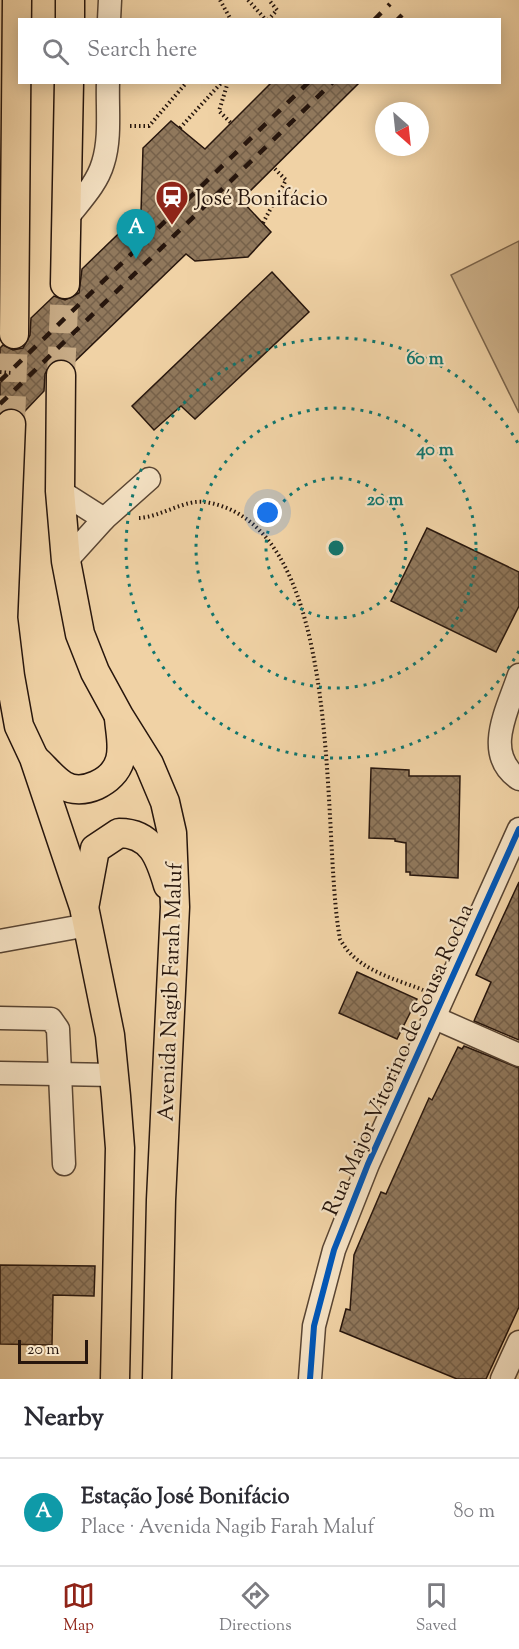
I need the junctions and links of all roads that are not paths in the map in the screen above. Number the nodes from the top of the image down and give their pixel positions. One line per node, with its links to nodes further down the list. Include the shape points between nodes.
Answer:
1 (17, 0): 9 (main road)
2 (70, 0): 4 (main road)
3 (110, 0): 5 (street)
4 (69, 18)
5 (109, 18)
6 (69, 84): 8 (main road)
7 (108, 84): 8 (street, via 103,164 90,189)
8 (67, 218): 10 (main road)
9 (7, 268): 11 (main road)
10 (65, 284)
11 (14, 334)
12 (61, 375): 15 (main road, Avenida Nagib Farah Maluf)
13 (11, 424): 20 (main road, Avenida Nagib Farah Maluf, via 3,618 18,718)
14 (149, 480): 16 (street)
15 (60, 491): 16 (street); 17 (main road, Avenida Nagib Farah Maluf)
16 (104, 519): 17 (street)
17 (66, 561): 19 (main road, Avenida Nagib Farah Maluf, via 80,634)
18 (519, 675): 21 (street, via 498,741 501,759)
19 (119, 716): 20 (main road, via 120,761 114,773 101,783 74,790 62,785); 23 (main road, Avenida Nagib Farah Maluf, via 149,764 165,802 172,834)
20 (34, 758): 24 (main road, Avenida Nagib Farah Maluf)
21 (519, 779)
22 (519, 829): 26 (street, Rua Major Vitorino de Sousa Rocha)
23 (175, 907): 24 (main road, via 163,867 150,844 140,836 119,833 95,849); 35 (main road, Avenida Nagib Farah Maluf)
24 (86, 916): 25 (street); 31 (main road, Avenida Nagib Farah Maluf)
25 (0, 941)
26 (439, 1009): 28 (street); 36 (street, Rua Major Vitorino de Sousa Rocha, via 333,1250 314,1326)
27 (0, 1018): 30 (street, via 51,1019 58,1029)
28 (519, 1055)
29 (0, 1073): 30 (street)
30 (62, 1074): 31 (street); 32 (street)
31 (114, 1075): 34 (main road, Avenida Nagib Farah Maluf, via 120,1148)
32 (64, 1164)
33 (519, 1342): 37 (street)
34 (115, 1379)
35 (157, 1379)
36 (310, 1379)
37 (502, 1379)

